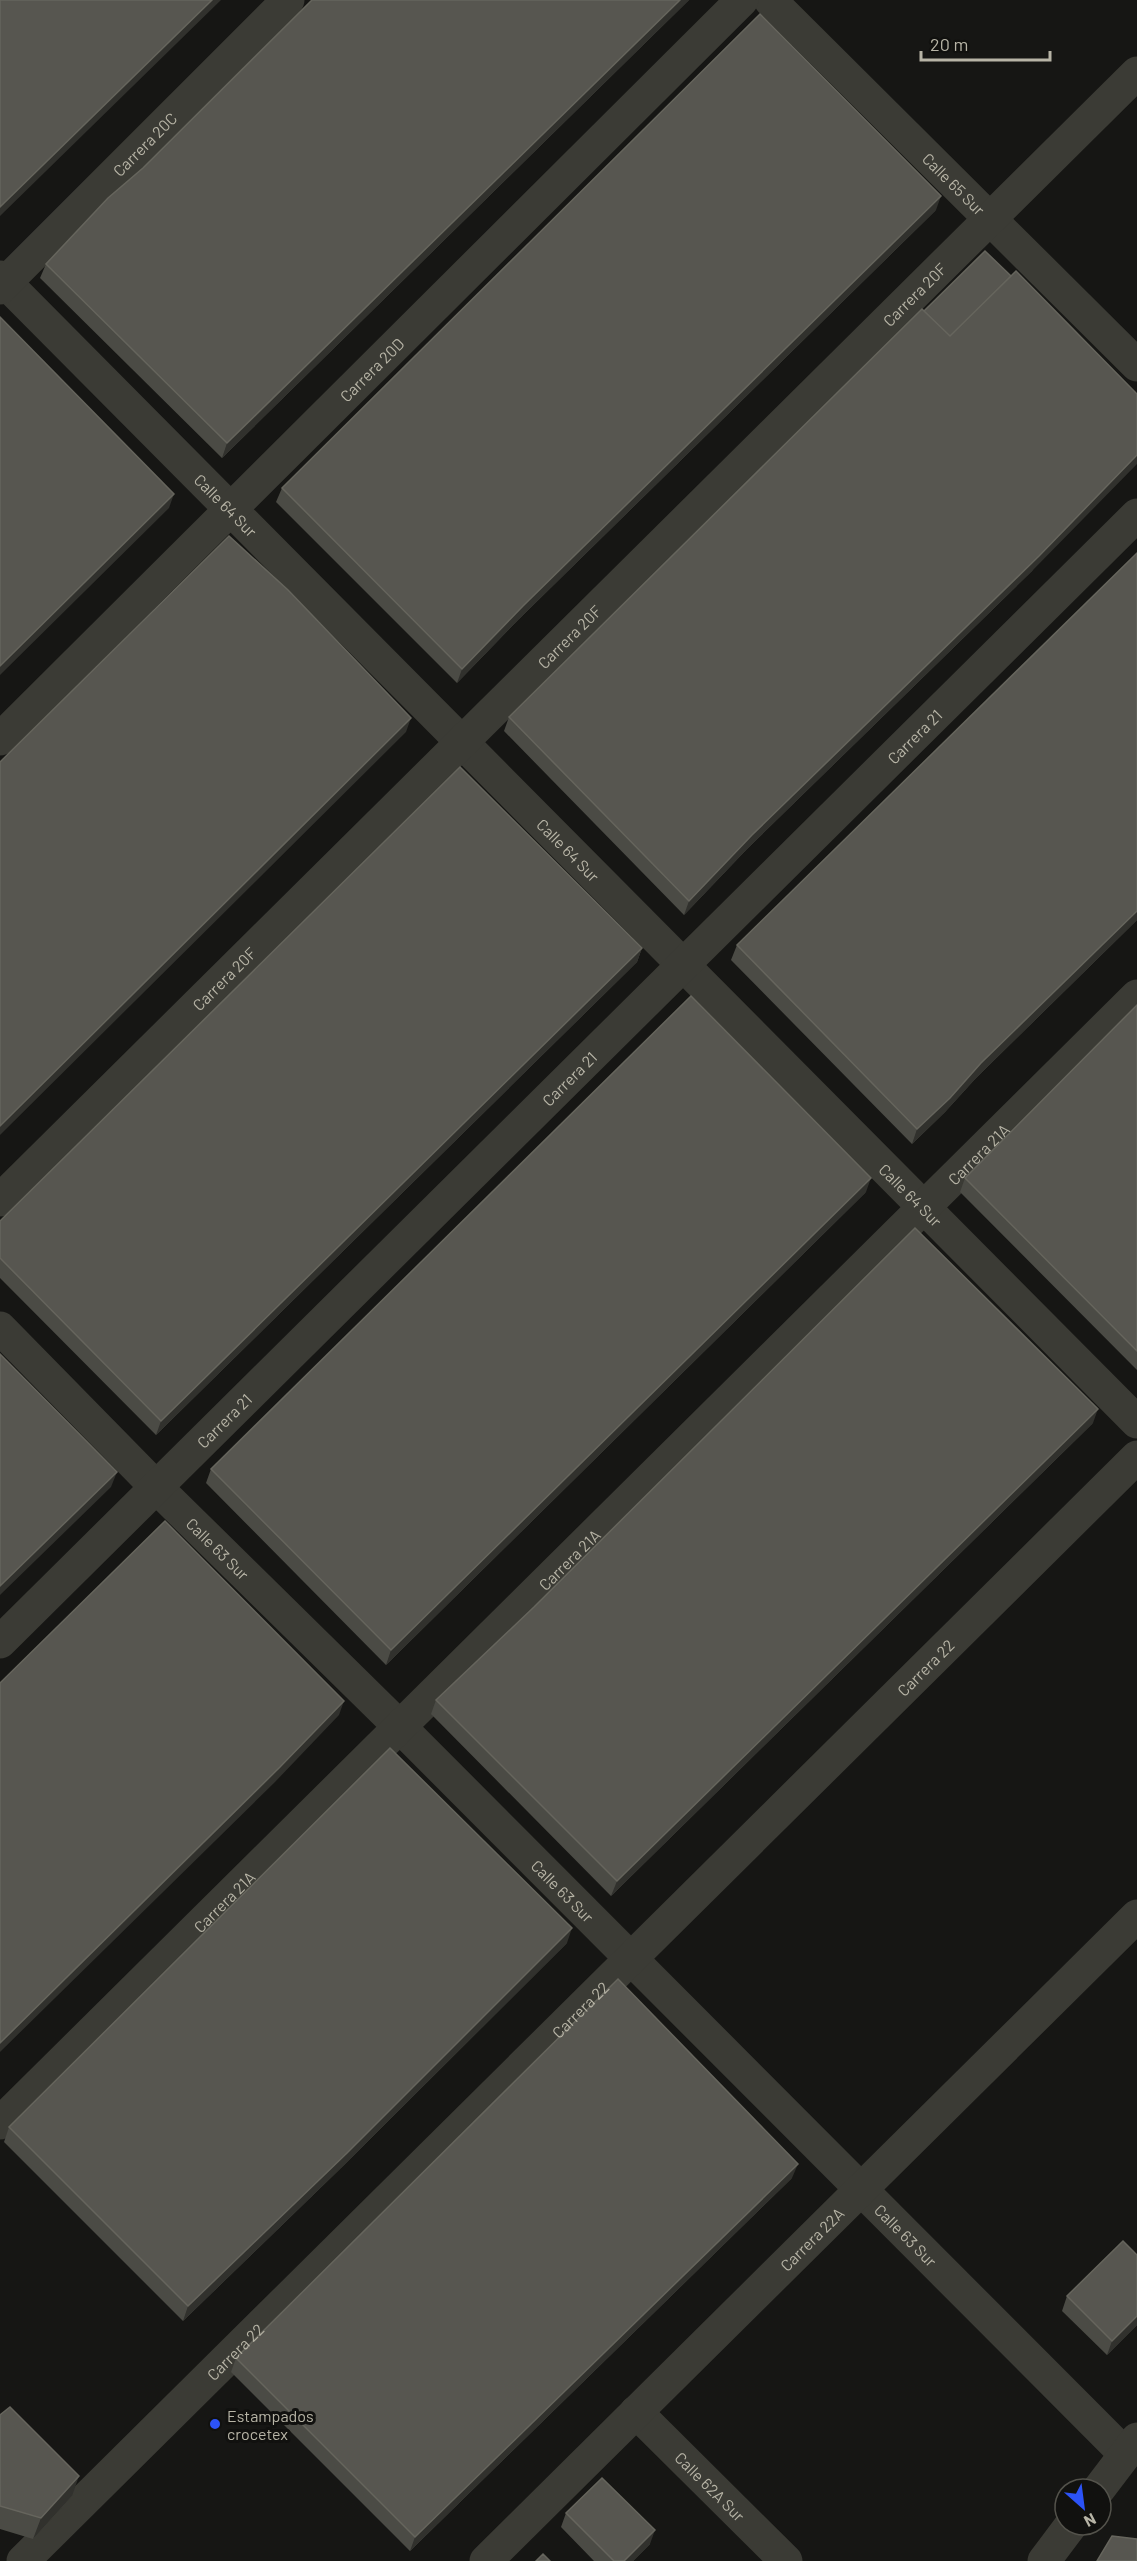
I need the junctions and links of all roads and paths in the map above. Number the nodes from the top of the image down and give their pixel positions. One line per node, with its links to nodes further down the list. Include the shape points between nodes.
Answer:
1 (288, 0): 6 (street, Carrera 20C)
2 (742, 0): 8 (street, Carrera 20D)
3 (770, 0): 5 (street, Calle 65 Sur)
4 (1137, 73): 5 (street, Carrera 20F)
5 (991, 218): 7 (street, Calle 65 Sur); 11 (street, Carrera 20F)
6 (2, 282): 8 (street, Calle 64 Sur)
7 (1137, 365)
8 (231, 509): 10 (street, Carrera 20D); 11 (street, Calle 64 Sur)
9 (1137, 515): 12 (street, Carrera 21)
10 (0, 739)
11 (463, 741): 12 (street, Calle 64 Sur); 14 (street, Carrera 20F)
12 (682, 966): 15 (street, Calle 64 Sur); 19 (street, Carrera 21)
13 (1137, 996): 15 (street, Carrera 21A)
14 (0, 1200)
15 (924, 1207): 17 (street, Calle 64 Sur); 21 (street, Carrera 21A)
16 (0, 1328): 19 (street, Calle 63 Sur)
17 (1137, 1422)
18 (1137, 1457): 23 (street, Carrera 22)
19 (156, 1487): 20 (street, Carrera 21); 21 (street, Calle 63 Sur)
20 (0, 1642)
21 (400, 1727): 23 (street, Calle 63 Sur); 24 (street, Carrera 21A)
22 (1134, 1926): 25 (street, Carrera 22A)
23 (631, 1958): 25 (street, Calle 63 Sur); 30 (street, Carrera 22)
24 (0, 2123)
25 (861, 2189): 26 (street, Carrera 22A); 27 (street, Calle 63 Sur)
26 (636, 2412): 31 (street, Carrera 22A); 32 (street, Calle 62A Sur)
27 (1131, 2446): 28 (street)
28 (1108, 2477)
29 (1062, 2537): 33 (street)
30 (23, 2561)
31 (486, 2561)
32 (786, 2561)
33 (1044, 2561)

